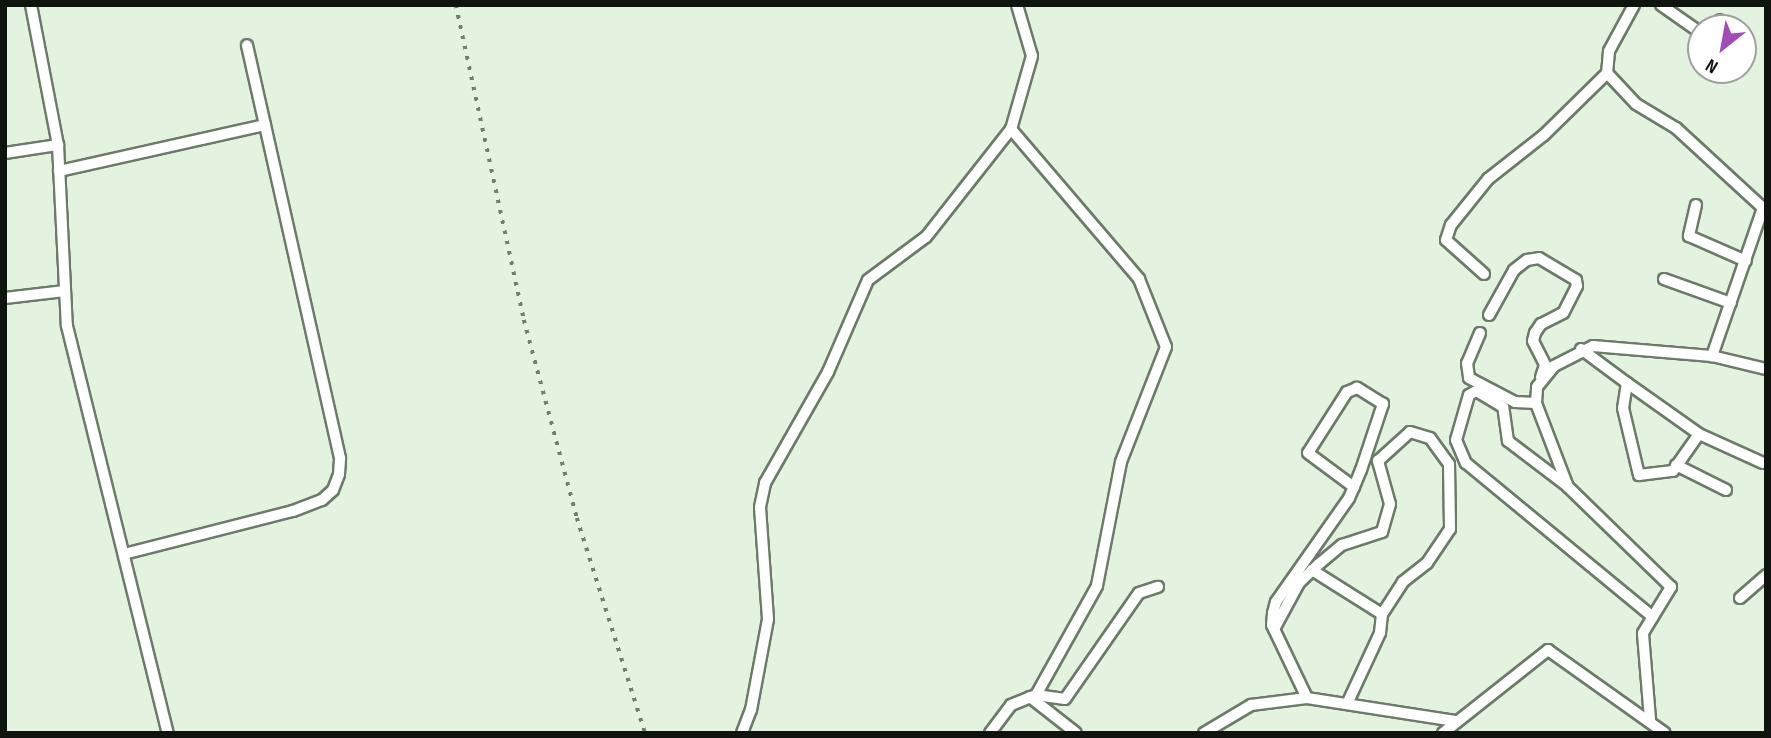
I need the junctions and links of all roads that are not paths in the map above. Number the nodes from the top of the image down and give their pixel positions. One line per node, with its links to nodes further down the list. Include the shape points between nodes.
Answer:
1 (31, 5): 10 (street)
2 (1017, 5): 9 (street, via 1032,56)
3 (1634, 5): 7 (street, via 1609,51)
4 (1661, 5): 5 (street)
5 (1687, 23)
6 (247, 45): 8 (street)
7 (1607, 73): 13 (street, via 1636,104 1676,128); 16 (street, via 1544,135 1488,179 1451,225 1446,240)
8 (265, 125): 12 (street); 35 (street, via 340,474 333,490 321,500 293,511)
9 (1011, 129): 43 (street, via 1139,279 1166,347 1121,462 1097,586); 49 (street, via 926,237 868,280 828,372 765,483 760,507 768,618 751,710)
10 (58, 145): 11 (street); 12 (street)
11 (5, 153)
12 (59, 171): 18 (street)
13 (1765, 204): 15 (street)
14 (1696, 205): 15 (street, via 1689,236)
15 (1746, 261): 20 (street)
16 (1483, 274)
17 (1664, 279): 20 (street)
18 (65, 291): 19 (street); 35 (street, via 67,326)
19 (5, 298)
20 (1731, 303): 24 (street)
21 (1489, 315): 26 (street, via 1514,270 1527,261 1539,258 1576,280 1563,313 1541,324 1535,333 1545,365)
22 (1480, 333): 28 (street, via 1467,363 1469,378 1515,402)
23 (1581, 349): 24 (street, via 1607,345); 26 (street); 27 (street)
24 (1713, 356): 25 (street)
25 (1766, 369)
26 (1541, 377): 28 (street)
27 (1627, 383): 29 (street); 31 (street, via 1623,408 1639,475 1660,475)
28 (1536, 403): 33 (street)
29 (1699, 434): 30 (street); 31 (street)
30 (1763, 463)
31 (1676, 465): 34 (street)
32 (1354, 487): 32 (street, via 1308,453 1347,392 1357,388 1382,404); 42 (street, via 1276,603)
33 (1568, 487): 41 (street, via 1667,578 1670,593); 41 (street, via 1508,441 1503,407 1476,391 1469,395 1457,440 1466,463)
34 (1726, 490)
35 (124, 554): 48 (street)
36 (1312, 570): 40 (street); 40 (street, via 1342,545 1382,532 1390,504 1378,461 1396,440 1420,432 1442,450 1449,464 1450,529 1427,563 1403,582); 42 (street, via 1299,583)
37 (1766, 575): 39 (street)
38 (1158, 587): 43 (street, via 1139,593 1065,699)
39 (1740, 598)
40 (1382, 614): 45 (street, via 1380,633)
41 (1653, 617): 46 (street, via 1642,642)
42 (1274, 629): 44 (street)
43 (1033, 696): 50 (street, via 1011,705); 51 (street)
44 (1307, 698): 45 (street); 52 (street, via 1251,705)
45 (1347, 704): 47 (street)
46 (1650, 719): 47 (street, via 1548,650); 54 (street)
47 (1455, 721): 53 (street)
48 (168, 733)
49 (742, 733)
50 (990, 733)
51 (1076, 733)
52 (1204, 733)
53 (1444, 733)
54 (1665, 733)

